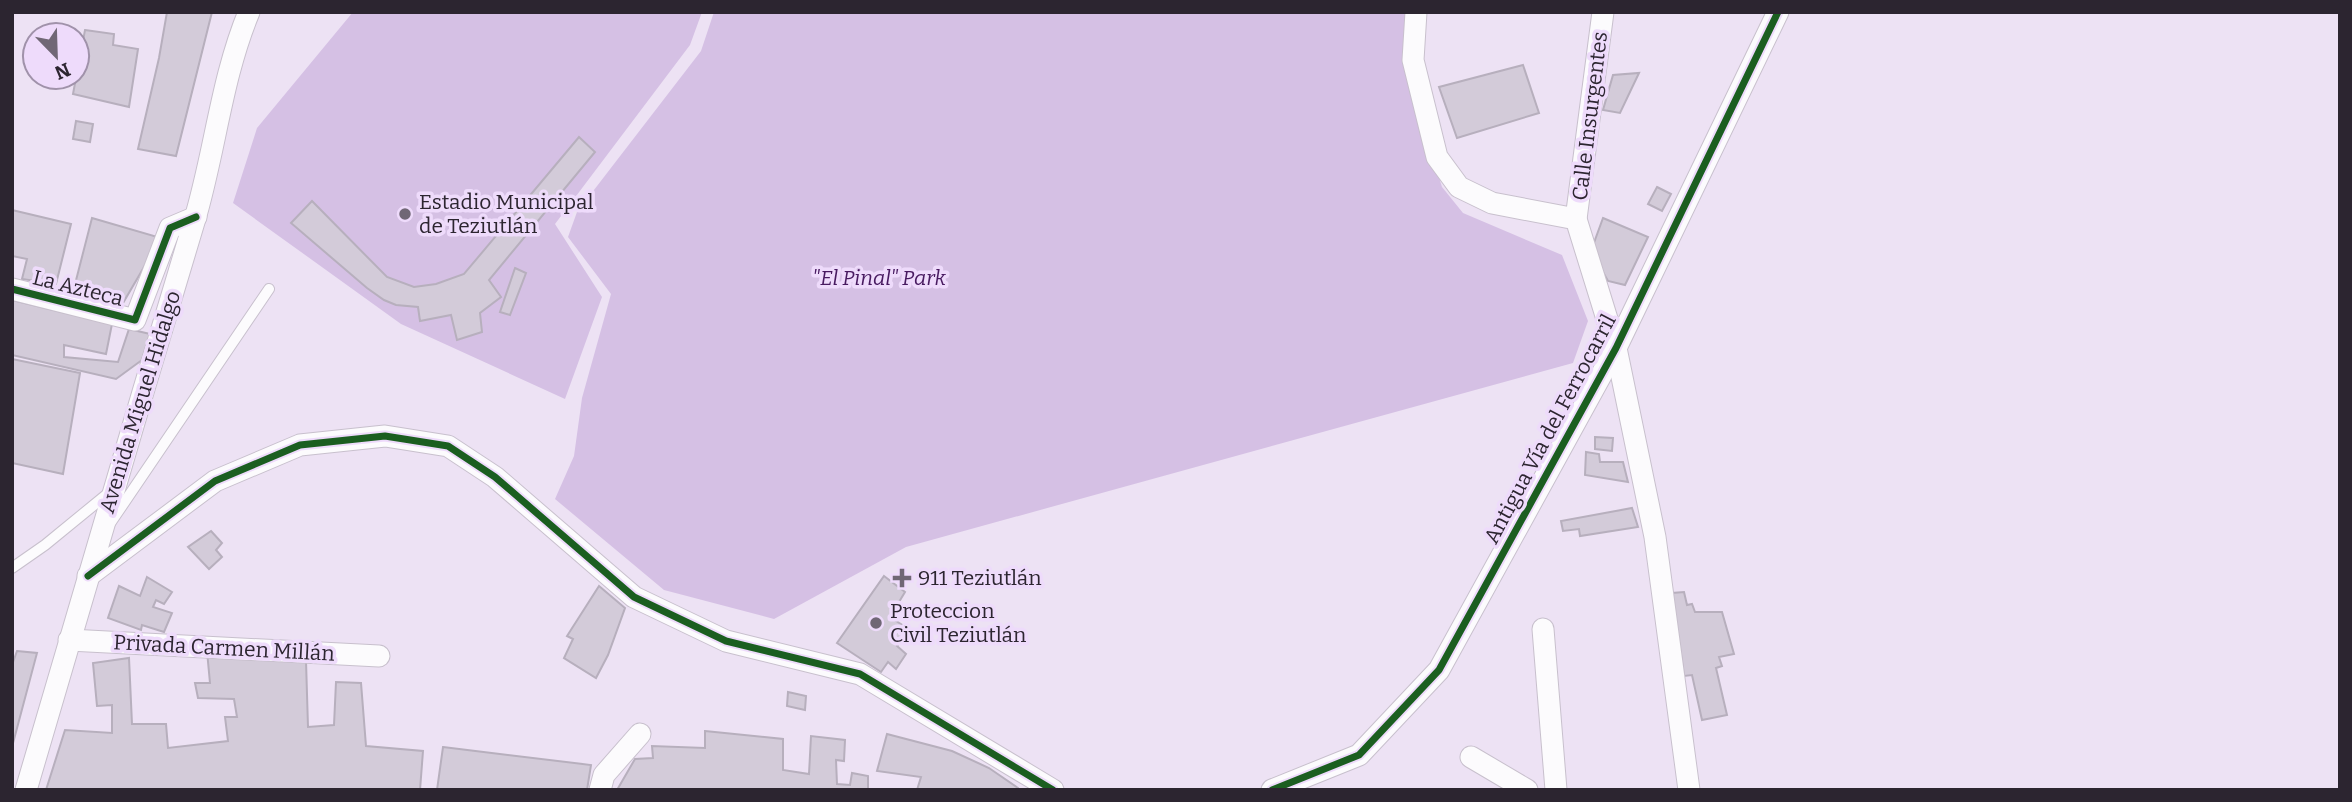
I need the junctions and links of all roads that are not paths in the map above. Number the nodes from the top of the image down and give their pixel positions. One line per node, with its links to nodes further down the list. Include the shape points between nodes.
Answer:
1 (249, 12): 5 (street, Avenida Miguel Hidalgo, via 236,43)
2 (1416, 12): 6 (street, via 1413,60 1437,157 1459,187 1492,203)
3 (1603, 12): 6 (street, Calle Insurgentes)
4 (1778, 12): 9 (street, Antigua Vía del Ferrocarril)
5 (196, 217): 7 (street, La Azteca, via 170,228 135,320); 10 (street, Avenida Miguel Hidalgo)
6 (1576, 219): 9 (street)
7 (12, 289)
8 (269, 289): 11 (lane)
9 (1616, 348): 22 (street, Antigua Vía del Ferrocarril, via 1439,670 1359,755); 25 (street, via 1655,537)
10 (113, 489): 11 (street, Avenida Miguel Hidalgo); 12 (lane)
11 (100, 539): 13 (street, Avenida Miguel Hidalgo)
12 (12, 568)
13 (88, 576): 15 (street, Avenida Miguel Hidalgo); 21 (street, via 215,481 300,445 385,436 448,446 495,477 634,597 726,641 860,674)
14 (1543, 629): 24 (street)
15 (69, 640): 16 (street, Privada Carmen Millán); 19 (street, Avenida Miguel Hidalgo)
16 (379, 656)
17 (640, 734): 20 (street, via 604,775)
18 (1471, 757): 23 (street)
19 (26, 790)
20 (600, 790)
21 (1054, 790)
22 (1272, 790)
23 (1527, 790)
24 (1556, 790)
25 (1689, 790)

